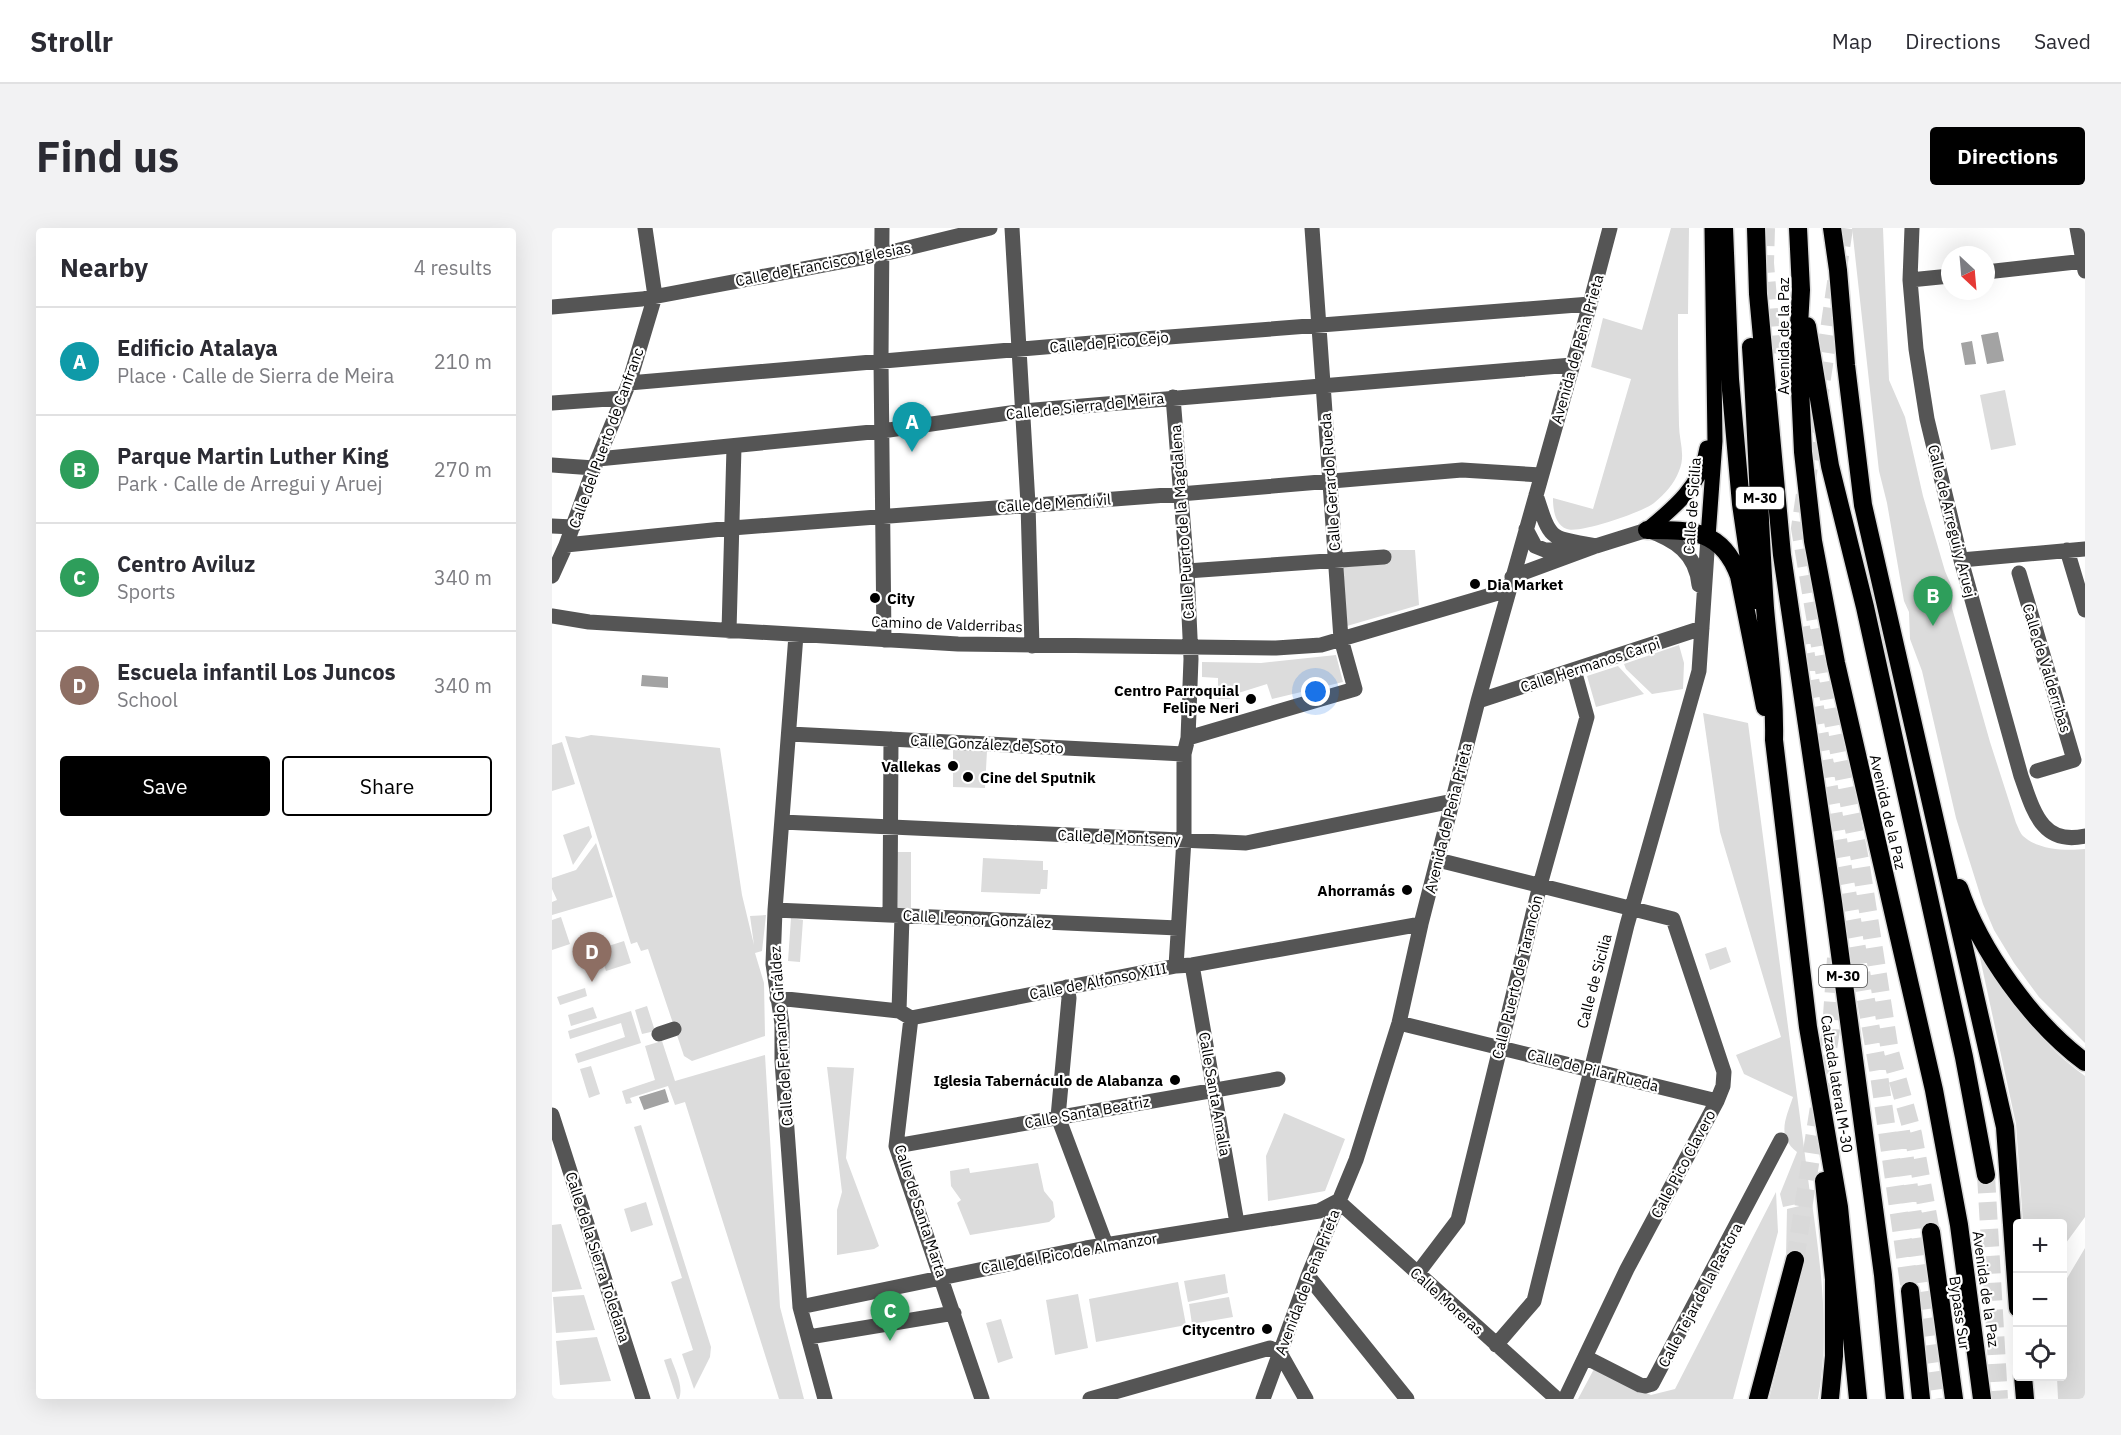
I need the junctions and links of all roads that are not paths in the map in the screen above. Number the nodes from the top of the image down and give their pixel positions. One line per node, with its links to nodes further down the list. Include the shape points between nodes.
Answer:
1 (645, 228): 21 (street, Calle del Puerto de Canfranc)
2 (882, 228): 14 (street)
3 (990, 228): 14 (street, Calle de Francisco Iglesias)
4 (1012, 228): 25 (street)
5 (1312, 228): 24 (street, Calle Gerardo Rueda)
6 (1610, 228): 22 (street, Avenida de Peña Prieta)
7 (1712, 228): 32 (main road)
8 (1724, 228): 75 (highway, via 1730,379 1742,504)
9 (1756, 228): 20 (highway, Avenida de la Paz / M-30)
10 (1798, 228): 19 (highway, Avenida de la Paz)
11 (1832, 228): 44 (highway)
12 (1912, 228): 18 (street, Calle de Arregui y Aruej)
13 (2077, 228): 15 (street)
14 (883, 254): 21 (street, Calle de Francisco Iglesias); 26 (street)
15 (2084, 265): 16 (street)
16 (1995, 271)
17 (1941, 277): 18 (street)
18 (1910, 280): 57 (street, Calle de Arregui y Aruej, via 1926,419)
19 (1801, 290): 63 (highway, via 1830,466); 127 (highway, Avenida de la Paz, via 1803,452 1813,541 1836,663 1934,1090)
20 (1758, 294): 75 (highway, M-30, via 1751,344); 144 (highway, Avenida de la Paz / M-30, via 1782,555 1883,1275)
21 (655, 296): 23 (street, Calle de Francisco Iglesias); 28 (street, Calle del Puerto de Canfranc)
22 (1590, 304): 24 (street, Calle de Pico Cejo); 27 (street, Avenida de Peña Prieta)
23 (552, 307)
24 (1318, 325): 25 (street, Calle de Pico Cejo); 29 (street, Calle Gerardo Rueda)
25 (1018, 350): 26 (street, Calle de Pico Cejo); 34 (street)
26 (881, 360): 28 (street, Calle de Pico Cejo); 35 (street)
27 (1572, 365): 29 (street, Calle de Sierra de Meira); 39 (street, Avenida de Peña Prieta)
28 (629, 383): 31 (street, Calle del Puerto de Canfranc)
29 (1322, 385): 30 (street, Calle de Sierra de Meira); 40 (street, Calle Gerardo Rueda)
30 (1173, 397): 34 (street, Calle de Sierra de Meira); 41 (street, Calle Puerto de la Magdalena)
31 (623, 398): 33 (street); 37 (street, Calle del Puerto de Canfranc)
32 (1713, 401): 50 (main road, via 1707,453 1697,477 1682,500); 51 (main road, Calle de Sicilia, via 1715,441)
33 (552, 403)
34 (1023, 411): 35 (street, Calle de Sierra de Meira); 43 (street)
35 (882, 430): 36 (street, Calle de Sierra de Meira); 45 (street)
36 (734, 447): 37 (street, Calle de Sierra de Meira); 48 (street)
37 (596, 464): 38 (street, Calle de Sierra de Meira); 47 (street, Calle del Puerto de Canfranc)
38 (552, 465)
39 (1541, 475): 40 (street, Calle de Mendívil, via 1462,470); 42 (street, Avenida de Peña Prieta)
40 (1330, 481): 41 (street, Calle de Mendívil); 58 (street, Calle Gerardo Rueda)
41 (1180, 494): 43 (street, Calle de Mendívil); 59 (street, Calle Puerto de la Magdalena)
42 (1536, 495): 49 (street, Avenida de Peña Prieta); 53 (street, Camino de Valderribas, via 1550,532 1560,539)
43 (1028, 504): 45 (street, Calle de Mendívil); 71 (street)
44 (1863, 506): 63 (highway, via 1859,537); 82 (highway)
45 (882, 516): 48 (street, Calle de Mendívil); 70 (street)
46 (552, 525): 47 (street)
47 (573, 527): 52 (street, Calle del Puerto de Canfranc)
48 (732, 528): 52 (street, Calle de Mendívil); 67 (street)
49 (1526, 529): 53 (street, Camino de Valderribas, via 1535,546 1545,550 1568,552); 62 (street, Avenida de Peña Prieta)
50 (1647, 530): 51 (highway, via 1688,530); 53 (street, Camino de Valderribas); 66 (street, Calle de Sicilia, via 1675,542 1695,565)
51 (1708, 537): 66 (street, Calle de Sicilia); 75 (highway, via 1725,551 1739,576)
52 (567, 545): 61 (street, Calle del Puerto de Canfranc)
53 (1596, 546): 62 (street, Camino de Valderribas)
54 (2085, 549): 55 (street)
55 (2067, 550): 57 (street); 64 (street)
56 (1384, 557): 58 (street)
57 (1961, 560): 85 (street, Calle de Arregui y Aruej, via 2032,808 2048,831 2058,837)
58 (1336, 561): 59 (street); 69 (street, Calle Gerardo Rueda)
59 (1187, 571): 72 (street, Calle Puerto de la Magdalena)
60 (2019, 573): 80 (street, Calle de Valderribas, via 2074,760)
61 (552, 576)
62 (1510, 583): 69 (street, Camino de Valderribas); 74 (street, Avenida de Peña Prieta)
63 (1864, 607): 113 (highway, via 1964,1057)
64 (2085, 610)
65 (552, 616): 67 (street, Camino de Valderribas)
66 (1702, 621): 73 (street, Calle Hermanos Carpi); 89 (street, Calle de Sicilia, via 1699,671)
67 (729, 631): 68 (street, Camino de Valderribas)
68 (796, 635): 70 (street, Camino de Valderribas); 76 (street, Calle de Fernando Giráldez)
69 (1341, 639): 72 (street, Camino de Valderribas, via 1321,645 1276,648); 77 (street, via 1355,689)
70 (884, 640): 71 (street, Camino de Valderribas)
71 (1032, 646): 72 (street, Camino de Valderribas)
72 (1190, 647): 77 (street, Calle Puerto de la Magdalena)
73 (1574, 670): 74 (street, Calle Hermanos Carpi); 88 (street, Calle Puerto de Tarancón, via 1587,717)
74 (1478, 701): 81 (street, Avenida de Peña Prieta)
75 (1770, 705): 100 (highway, Calzada lateral M-30 / M-30)
76 (790, 734): 78 (street, Calle González de Soto); 83 (street, Calle de Fernando Giráldez)
77 (1188, 738): 79 (street, Calle Puerto de la Magdalena)
78 (891, 739): 79 (street, Calle González de Soto); 84 (street, Calle de Santa Marta)
79 (1184, 754): 86 (street, Calle Puerto de la Magdalena)
80 (2037, 771)
81 (1453, 801): 86 (street, Calle de Montseny, via 1246,843); 87 (street, Avenida de Peña Prieta)
82 (1934, 816): 104 (highway, via 1961,893 1990,954 2037,1018); 119 (highway, via 2005,1127)
83 (782, 822): 84 (street, Calle de Montseny); 90 (street, Calle de Fernando Giráldez)
84 (890, 827): 86 (street, Calle de Montseny); 91 (street, Calle de Santa Marta)
85 (2085, 836)
86 (1184, 839): 93 (street, Calle Puerto de la Magdalena)
87 (1438, 860): 88 (street); 92 (street, Avenida de Peña Prieta)
88 (1540, 885): 89 (street); 103 (street, Calle Puerto de Tarancón)
89 (1632, 908): 105 (street, Calle de Sicilia); 108 (street, Calle Pico Clavero, via 1673,919 1724,1072 1724,1086)
90 (775, 910): 91 (street, Calle Leonor González); 97 (street, Calle de Fernando Giráldez, via 773,964)
91 (896, 915): 93 (street, Calle Leonor González); 98 (street, Calle de Santa Marta)
92 (1421, 924): 94 (street, Calle de Alfonso XIII); 99 (street, Avenida de Peña Prieta)
93 (1178, 928): 95 (street, Calle Puerto de la Magdalena)
94 (1192, 965): 95 (street, Calle de Alfonso XIII); 107 (street, Calle Santa Amalia)
95 (1176, 966): 96 (street, Calle de Alfonso XIII)
96 (1067, 987): 98 (street, Calle de Alfonso XIII); 110 (street)
97 (777, 998): 98 (street, Calle de Alfonso XIII); 124 (street, Calle de Fernando Giráldez, via 782,1024)
98 (905, 1014): 112 (street, Calle de Santa Marta)
99 (1399, 1023): 103 (street, Calle de Pilar Rueda); 114 (street, Avenida de Peña Prieta, via 1356,1160)
100 (1808, 1027): 142 (highway, via 1834,1279); 143 (highway, Calzada lateral M-30 / M-30, via 1839,1207)
101 (674, 1029): 102 (street)
102 (659, 1034)
103 (1499, 1047): 105 (street, Calle de Pilar Rueda); 120 (street, Calle Puerto de Tarancón, via 1458,1220)
104 (2085, 1062)
105 (1590, 1070): 108 (street, Calle de Pilar Rueda); 128 (street, Calle de Sicilia, via 1534,1301)
106 (1278, 1079): 107 (street, Calle Santa Beatriz)
107 (1215, 1090): 110 (street, Calle Santa Beatriz); 115 (street, Calle Santa Amalia)
108 (1717, 1101): 130 (street, Calle Pico Clavero)
109 (552, 1115): 132 (street, Calle de la Sierra Toledana)
110 (1058, 1117): 112 (street, Calle Santa Beatriz); 117 (street)
111 (1781, 1140): 130 (street, Calle Tejar de la Pastora, via 1652,1384 1640,1385)
112 (897, 1146): 122 (street, Calle de Santa Marta)
113 (1986, 1176)
114 (1338, 1201): 115 (street, Calle del Pico de Almanzor, via 1319,1211); 120 (street, Calle Moreras); 121 (street, Avenida de Peña Prieta)
115 (1237, 1223): 117 (street, Calle del Pico de Almanzor)
116 (1931, 1232): 146 (highway, Bypass Sur)
117 (1106, 1245): 122 (street, Calle del Pico de Almanzor)
118 (1795, 1260): 141 (highway)
119 (2015, 1273)
120 (1418, 1274): 128 (street, Calle Moreras)
121 (1308, 1276): 129 (street, Avenida de Peña Prieta); 138 (street)
122 (942, 1278): 124 (street, Calle del Pico de Almanzor); 125 (street, Calle de Santa Marta)
123 (1910, 1291): 145 (highway)
124 (800, 1306): 126 (street, Calle de Fernando Giráldez)
125 (954, 1313): 126 (street); 134 (street, Calle de Santa Marta)
126 (808, 1337): 133 (street, Calle de Fernando Giráldez)
127 (1976, 1342): 147 (highway, Avenida de la Paz); 148 (highway)
128 (1496, 1345): 139 (street, Calle Moreras)
129 (1280, 1353): 135 (street, via 1270,1348); 136 (street, Avenida de Peña Prieta); 137 (street)
130 (1585, 1357): 140 (street, Calle Pico Clavero)
131 (2023, 1381): 149 (highway)
132 (643, 1399)
133 (825, 1399)
134 (982, 1399)
135 (1090, 1399)
136 (1263, 1399)
137 (1306, 1399)
138 (1407, 1399)
139 (1557, 1399)
140 (1565, 1399)
141 (1758, 1399)
142 (1830, 1399)
143 (1858, 1399)
144 (1895, 1399)
145 (1921, 1399)
146 (1954, 1399)
147 (1982, 1399)
148 (1992, 1399)
149 (2025, 1399)

